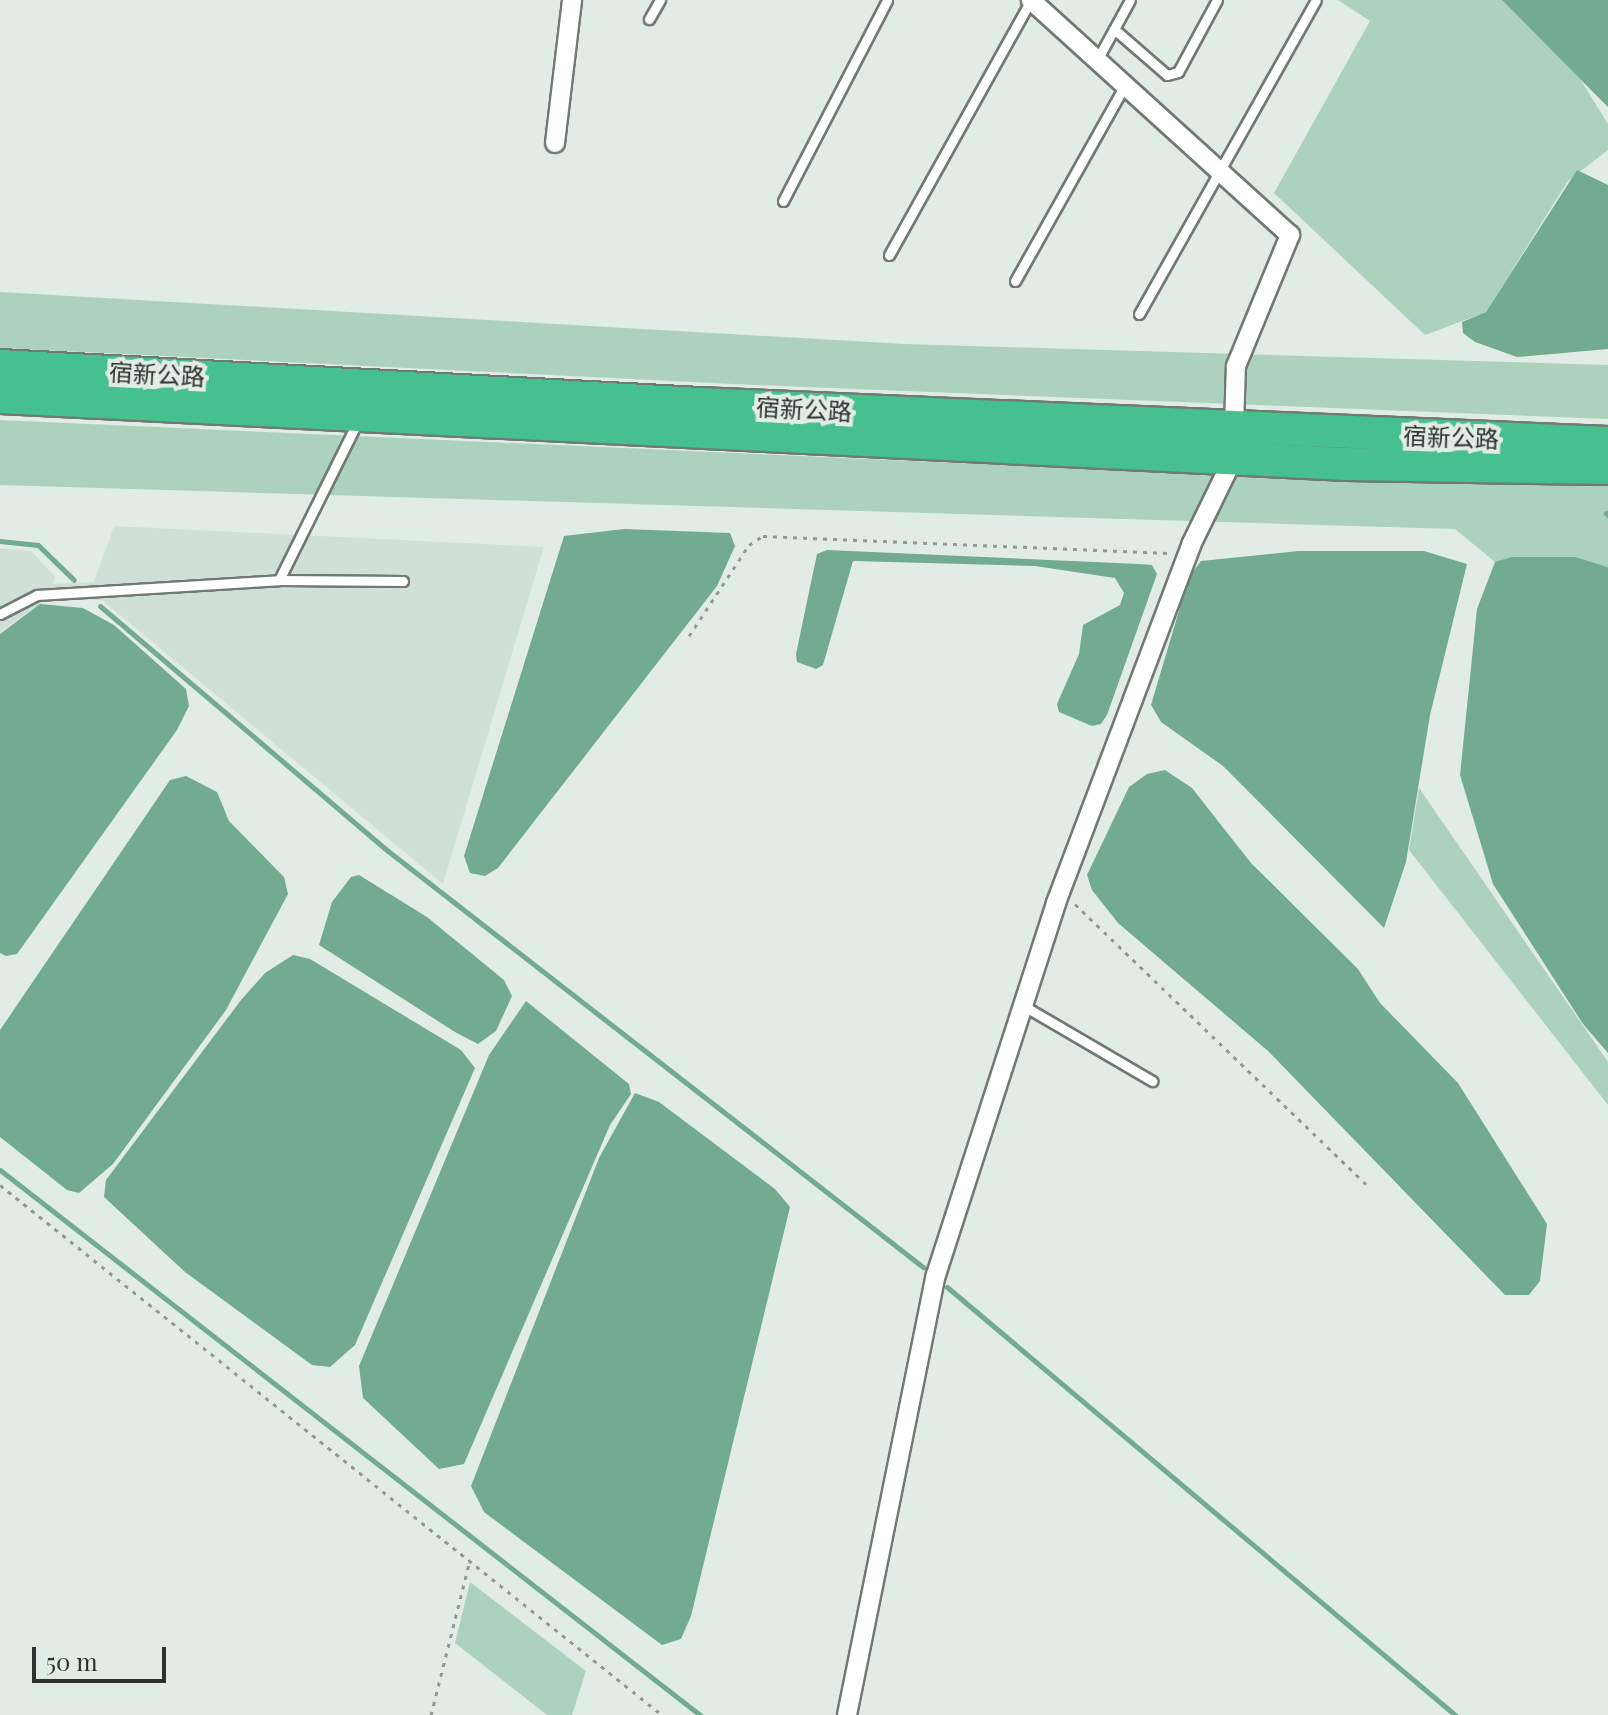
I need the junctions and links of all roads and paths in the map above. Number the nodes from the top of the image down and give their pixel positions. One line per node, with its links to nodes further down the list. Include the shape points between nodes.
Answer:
1 (572, 0): 12 (street)
2 (660, 0): 8 (lane)
3 (887, 0): 14 (lane)
4 (1031, 0): 10 (street); 15 (lane)
5 (1130, 0): 9 (lane)
6 (1217, 0): 9 (lane, via 1178,72 1167,75)
7 (1316, 0): 13 (lane)
8 (649, 19)
9 (1114, 29): 10 (lane)
10 (1097, 60): 11 (street)
11 (1125, 85): 13 (street); 16 (lane)
12 (555, 143)
13 (1220, 171): 17 (lane); 21 (street, via 1290,235 1236,366)
14 (783, 201)
15 (889, 255)
16 (1015, 281)
17 (1139, 314)
18 (0, 366): 21 (highway, 宿新公路)
19 (0, 397): 20 (highway, 宿新公路)
20 (361, 415): 21 (highway, 宿新公路); 25 (lane)
21 (1233, 443): 22 (highway, 宿新公路); 23 (highway, 宿新公路); 24 (street)
22 (1608, 443)
23 (1608, 468)
24 (1188, 554): 28 (path, via 763,536 749,545); 29 (street)
25 (279, 580): 26 (lane); 27 (lane, via 37,595)
26 (403, 581)
27 (0, 614)
28 (689, 636)
29 (1060, 890): 30 (street); 33 (path)
30 (1022, 1005): 31 (lane); 37 (street, via 936,1275)
31 (1152, 1081)
32 (0, 1185): 34 (path)
33 (1368, 1186)
34 (470, 1560): 35 (path); 36 (path)
35 (431, 1715)
36 (662, 1715)
37 (847, 1715)

